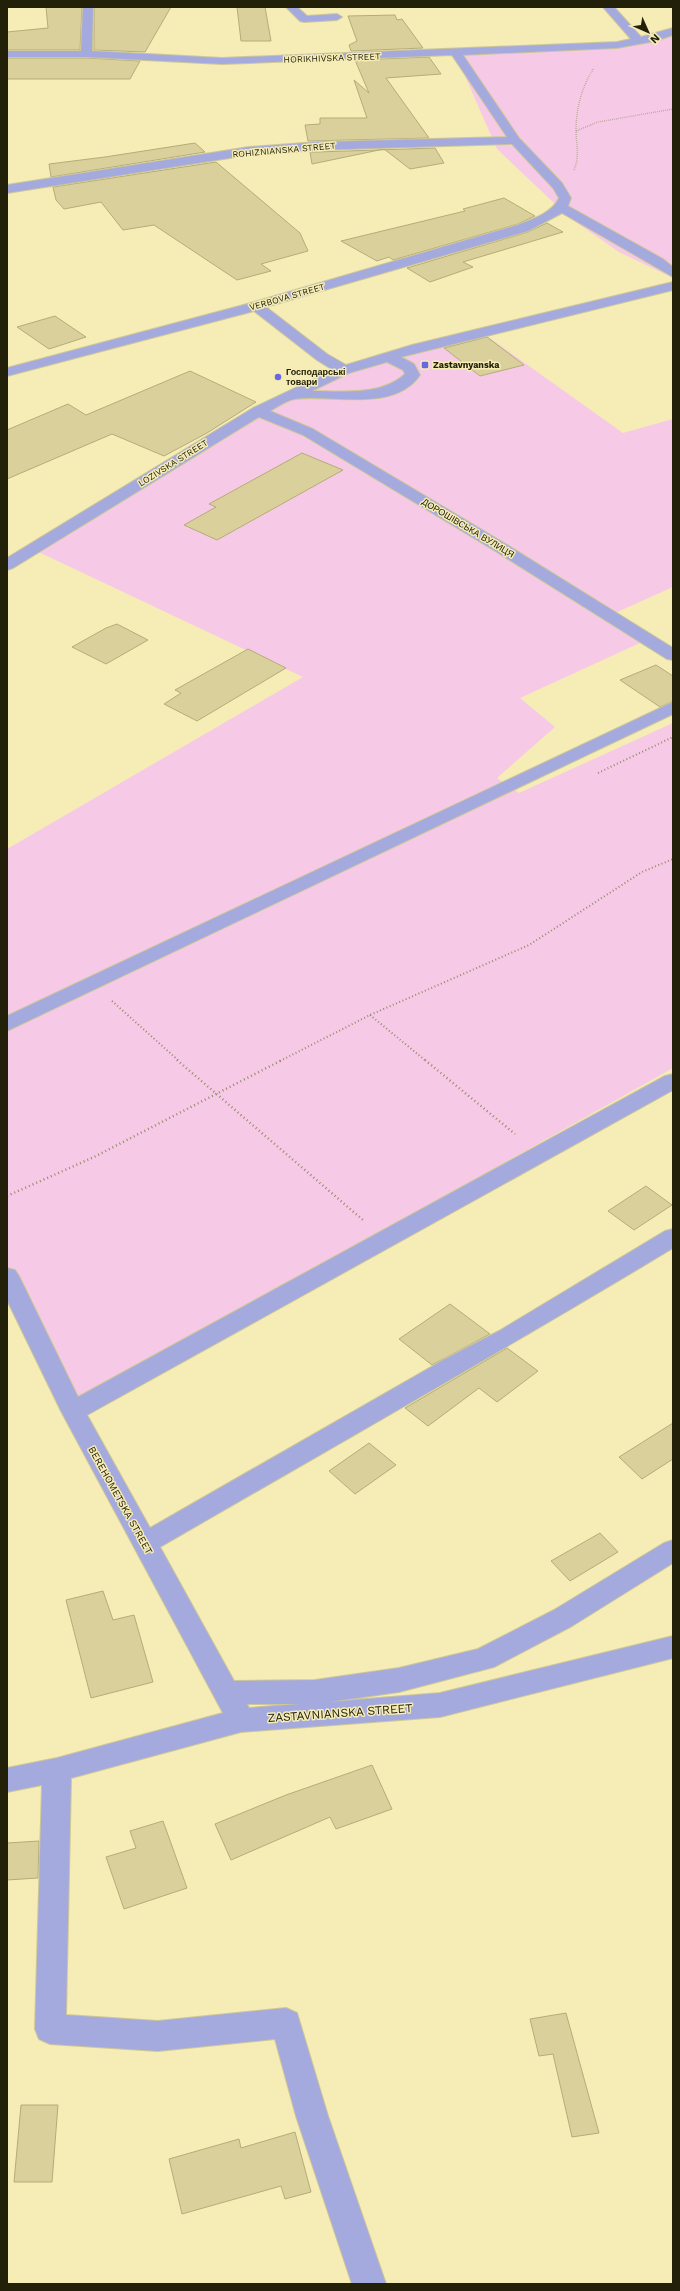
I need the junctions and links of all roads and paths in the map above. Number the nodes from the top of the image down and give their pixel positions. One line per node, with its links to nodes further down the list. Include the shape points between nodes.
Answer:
1 (88, 7): 10 (street)
2 (291, 7): 4 (street, via 304,19)
3 (608, 7): 6 (street)
4 (337, 17)
5 (673, 31): 6 (street, HORIKHIVSKA STREET)
6 (639, 42): 7 (street, HORIKHIVSKA STREET)
7 (617, 45): 8 (street, HORIKHIVSKA STREET); 12 (path, via 593,70 577,104)
8 (456, 53): 10 (street, HORIKHIVSKA STREET, via 230,61); 13 (street)
9 (7, 54): 10 (street, HORIKHIVSKA STREET)
10 (86, 54)
11 (673, 109): 12 (path, via 598,122)
12 (576, 131): 14 (path, via 579,154 575,169)
13 (515, 140): 14 (street); 15 (street, ROHIZNIANSKA STREET, via 317,146 250,151)
14 (558, 186): 16 (street, via 564,198)
15 (7, 189)
16 (561, 207): 17 (street); 19 (street, VERBOVA STREET, via 523,228)
17 (673, 273)
18 (673, 286): 20 (street, LOZIVSKA STREET)
19 (256, 306): 21 (street, via 322,357); 22 (street, VERBOVA STREET)
20 (387, 356): 21 (street, LOZIVSKA STREET); 23 (street, via 409,367 413,375 408,382 378,393 356,396)
21 (344, 370): 23 (street, LOZIVSKA STREET)
22 (7, 372)
23 (288, 395): 24 (street, LOZIVSKA STREET)
24 (258, 411): 25 (street, LOZIVSKA STREET); 26 (street, ДОРОШІВСЬКА ВУЛИЦЯ, via 308,432 498,546)
25 (7, 565)
26 (673, 656)
27 (673, 707): 29 (street)
28 (673, 859): 30 (path, via 642,872 529,945)
29 (95, 983): 31 (street); 33 (path)
30 (370, 1015): 33 (path); 34 (path)
31 (7, 1024)
32 (673, 1081): 39 (street)
33 (216, 1095): 35 (path, via 94,1157); 36 (path)
34 (515, 1134)
35 (7, 1196)
36 (367, 1222)
37 (673, 1237): 40 (street, via 507,1337)
38 (7, 1276): 39 (street, BEREHOMETSKA STREET)
39 (73, 1411): 40 (street, BEREHOMETSKA STREET)
40 (145, 1543): 43 (street, BEREHOMETSKA STREET)
41 (673, 1550): 43 (street, via 563,1618 484,1659 399,1680 315,1692)
42 (673, 1647): 44 (street, ZASTAVNIANSKA STREET, via 440,1705)
43 (228, 1693): 44 (street, BEREHOMETSKA STREET)
44 (241, 1720): 45 (street, ZASTAVNIANSKA STREET)
45 (57, 1770): 46 (street, ZASTAVNIANSKA STREET); 47 (street, via 50,2029 158,2036 286,2023 312,2116)
46 (7, 1780)
47 (369, 2284)

